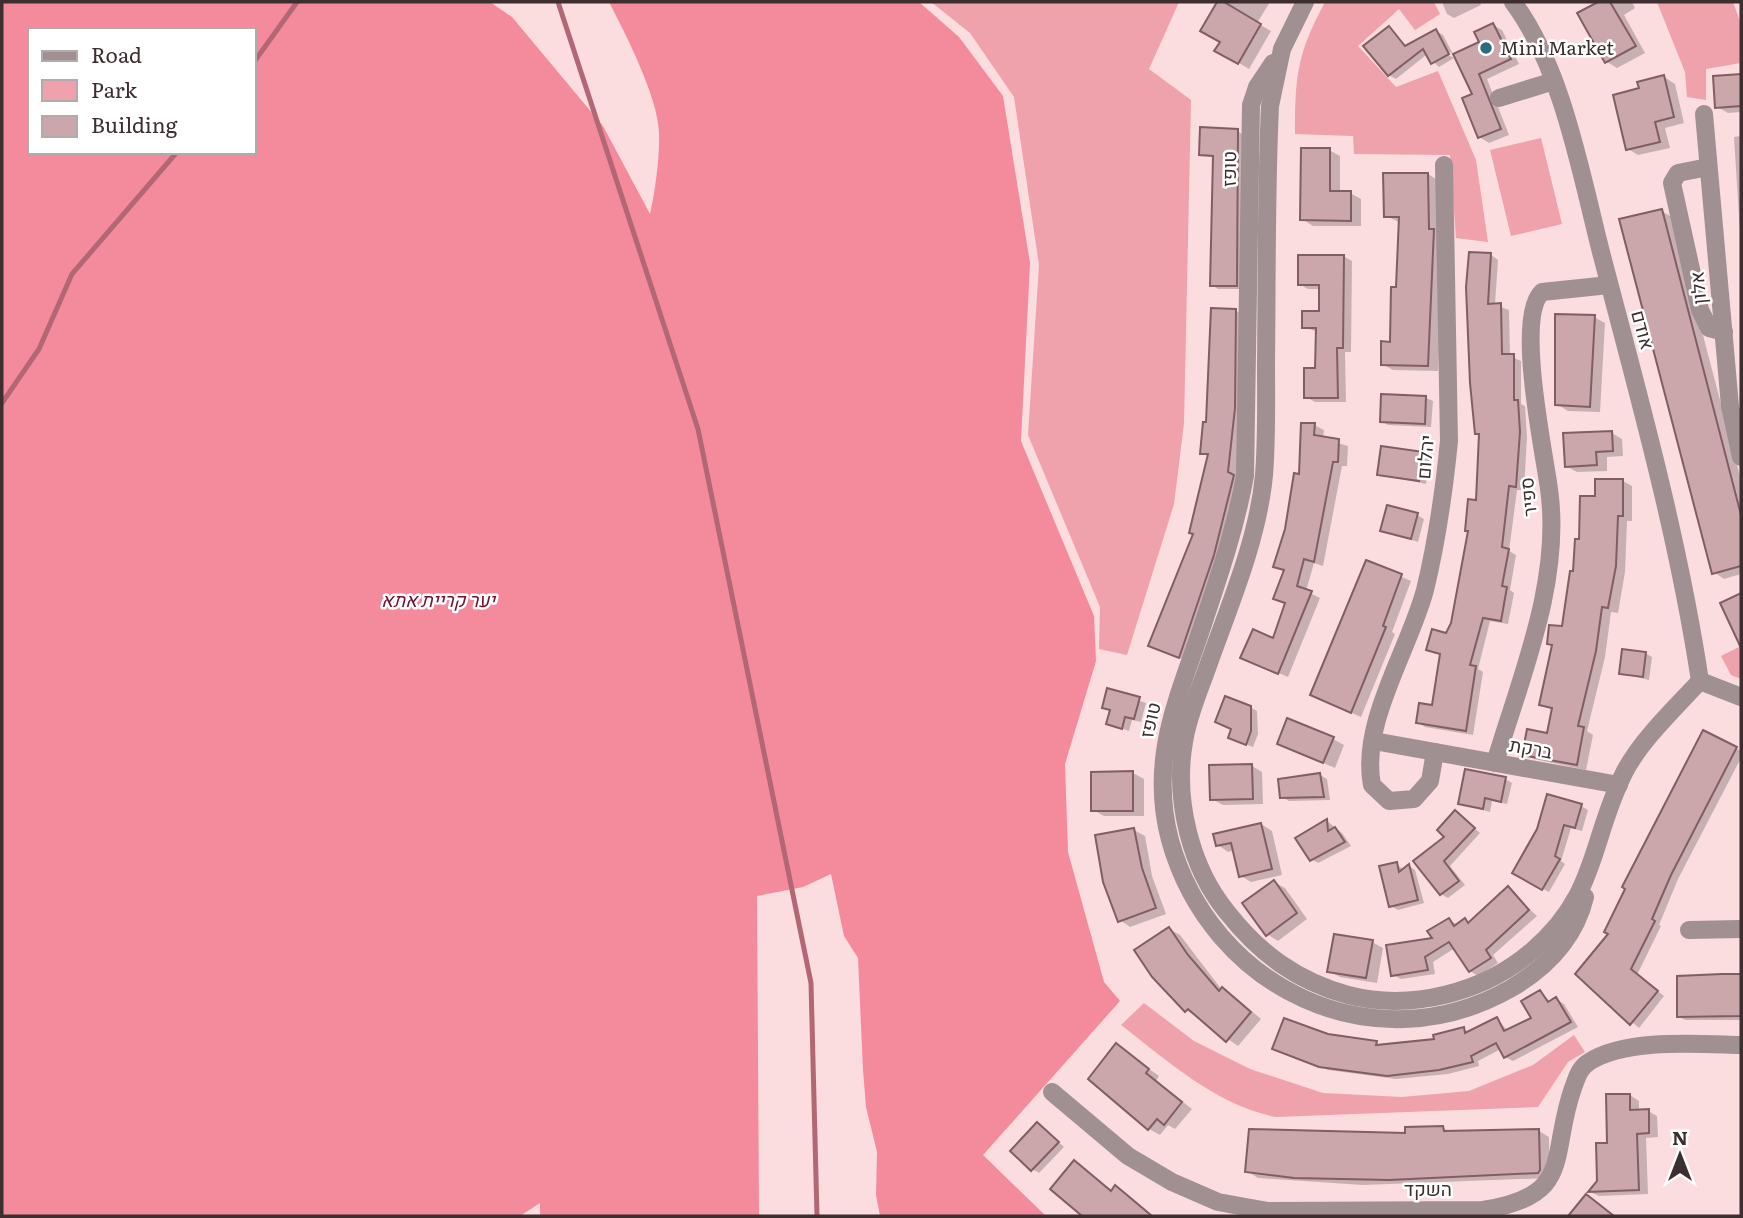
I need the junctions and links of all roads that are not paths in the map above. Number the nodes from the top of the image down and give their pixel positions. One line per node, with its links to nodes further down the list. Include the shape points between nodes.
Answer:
1 (1305, 2): 16 (street, טופז, via 1274,77 1268,143 1264,478 1250,539 1183,744 1183,803 1196,858 1220,904 1262,952 1309,982 1358,998 1442,996 1470,988 1516,964 1557,925 1591,870)
2 (1513, 2): 3 (street, אודם, via 1541,45)
3 (1554, 80): 4 (street); 8 (street, אודם)
4 (1499, 98)
5 (1704, 114): 7 (street, אלון)
6 (1444, 165): 13 (street, יהלום, via 1446,475 1424,593 1381,709)
7 (1709, 167): 9 (street, אלון); 9 (street, via 1678,173 1672,183 1700,310 1709,328)
8 (1609, 285): 11 (street, אודם, via 1667,505); 15 (street, ספיר, via 1542,292 1533,305 1530,353 1550,492 1551,556)
9 (1724, 332): 10 (street, אלון, via 1730,406)
10 (1741, 457)
11 (1700, 681): 12 (street); 16 (street, טופז, via 1669,713 1624,771)
12 (1741, 696)
13 (1374, 741): 14 (street); 14 (street, יהלום, via 1370,757 1373,785 1389,801 1414,799 1423,792 1430,781)
14 (1435, 752): 15 (street, ברקת)
15 (1495, 763): 16 (street, ברקת)
16 (1619, 785)
17 (1741, 929): 18 (street)
18 (1689, 930)
19 (1741, 1045): 20 (street, השקד, via 1648,1046 1610,1052 1588,1063 1578,1072 1570,1096 1561,1151 1537,1195 1483,1210 1268,1211 1218,1202 1128,1156)
20 (1052, 1092)

